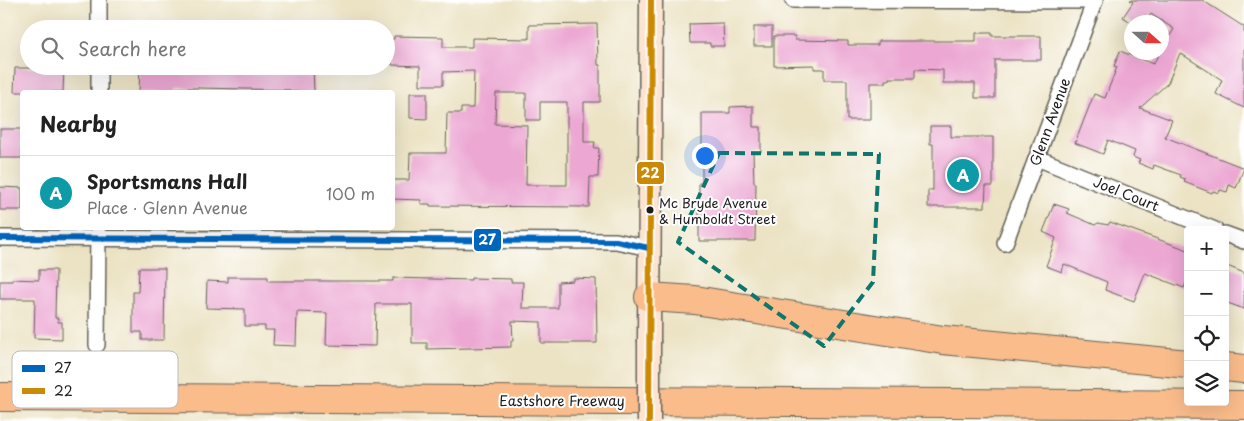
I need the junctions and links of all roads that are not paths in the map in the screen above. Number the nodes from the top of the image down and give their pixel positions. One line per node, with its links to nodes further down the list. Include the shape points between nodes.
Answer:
1 (99, 0): 5 (street)
2 (650, 0): 15 (main road)
3 (793, 0): 4 (street)
4 (1095, 1): 8 (street, Glenn Avenue)
5 (99, 20)
6 (99, 75): 7 (street)
7 (99, 90)
8 (1037, 158): 9 (street, Joel Court); 14 (street, Glenn Avenue)
9 (1205, 226)
10 (98, 233): 12 (street); 15 (street, via 616,241); 17 (street)
11 (1229, 235): 13 (street)
12 (0, 238)
13 (1244, 241)
14 (1005, 243)
15 (649, 248): 16 (main road)
16 (649, 297): 18 (highway, via 695,300 943,340); 23 (main road, bridge)
17 (98, 346)
18 (1184, 364)
19 (1229, 367): 20 (highway)
20 (1244, 369)
21 (178, 398): 22 (highway, Eastshore Freeway)
22 (1244, 405)
23 (649, 421)

